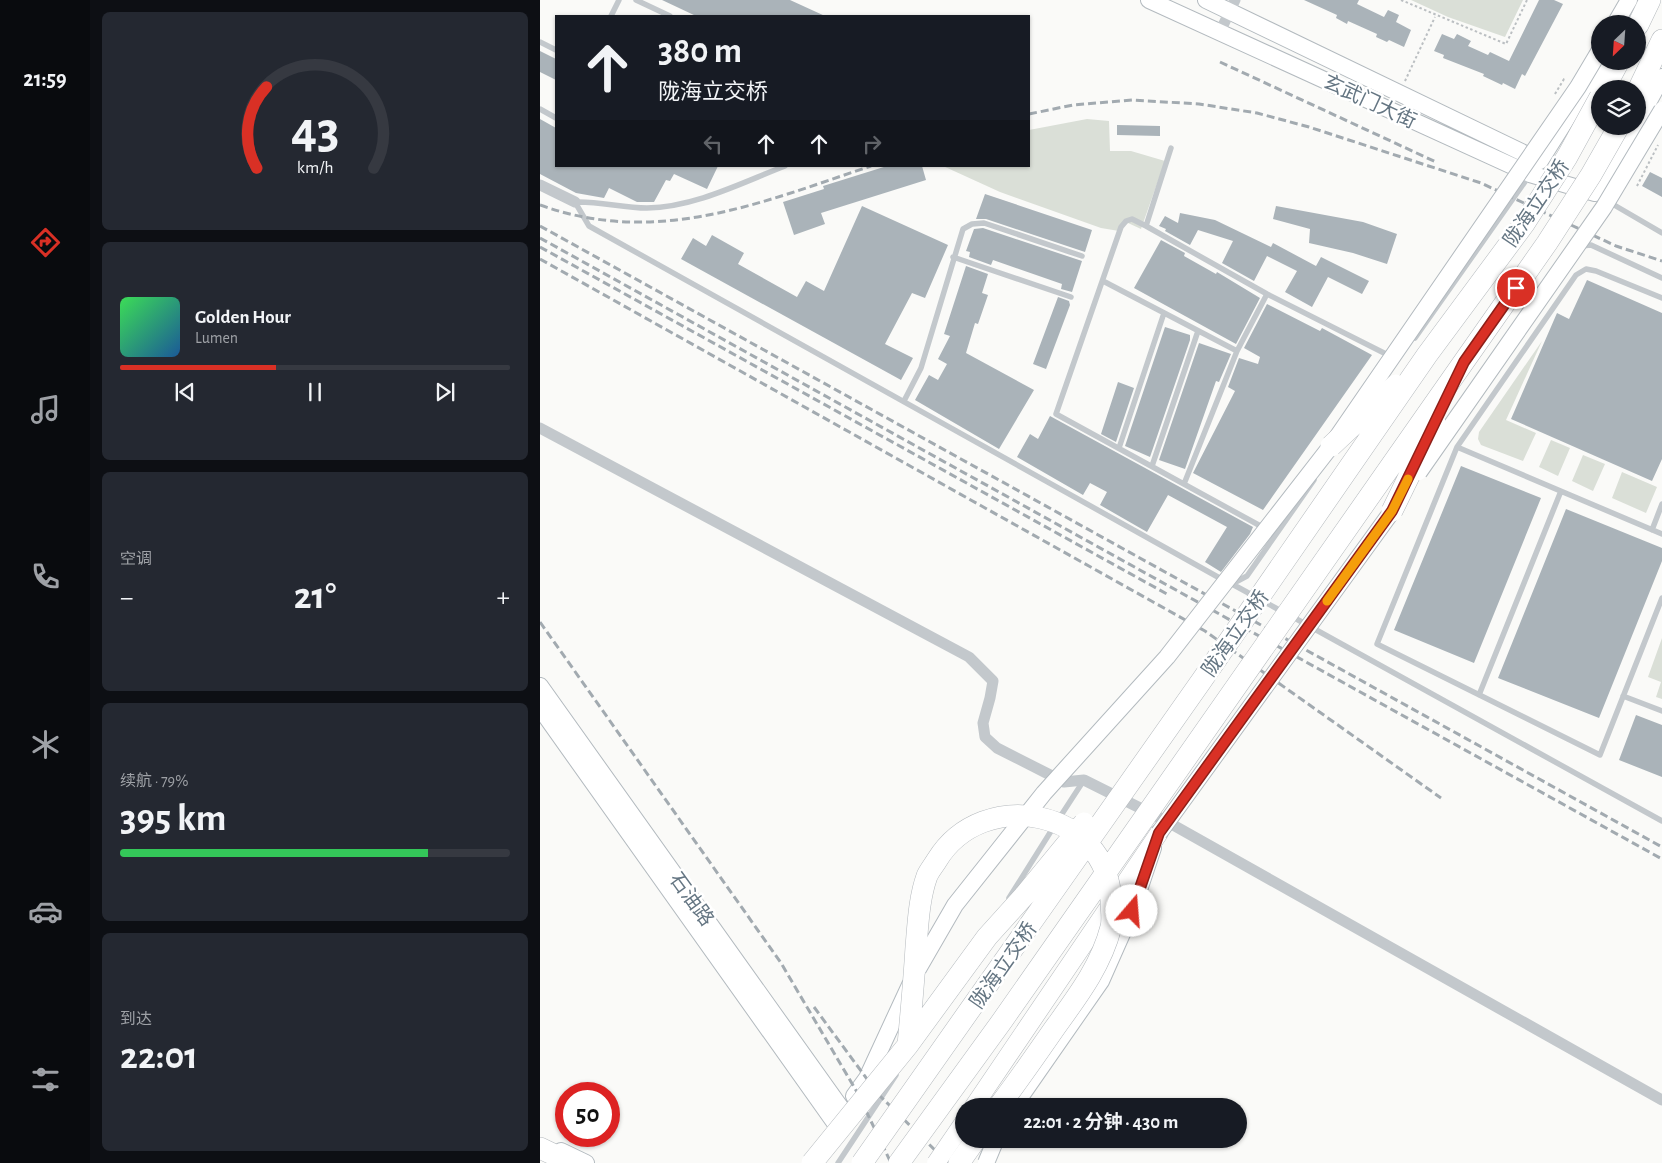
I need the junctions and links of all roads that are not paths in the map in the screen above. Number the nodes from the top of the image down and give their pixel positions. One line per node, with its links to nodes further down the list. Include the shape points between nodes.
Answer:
1 (619, 0): 10 (lane)
2 (636, 0): 11 (lane)
3 (1149, 0): 16 (main road, 玄武门大街)
4 (1206, 0): 9 (main road, 玄武门大街)
5 (1629, 0): 12 (main road)
6 (1636, 0): 13 (main road)
7 (1646, 0): 14 (highway)
8 (1650, 0): 15 (highway)
9 (1233, 6): 16 (street); 35 (main road, 玄武门大街, via 1400,92)
10 (612, 15)
11 (668, 15)
12 (1620, 15)
13 (1628, 15)
14 (1640, 15)
15 (1641, 15)
16 (1220, 32): 35 (main road, 玄武门大街)
17 (1662, 40): 24 (highway)
18 (540, 42): 19 (lane)
19 (555, 50)
20 (1662, 50): 25 (highway)
21 (1591, 65): 60 (main road, bridge)
22 (1611, 70): 35 (main road)
23 (1662, 77): 26 (main road)
24 (1643, 80)
25 (1644, 80)
26 (1646, 106)
27 (540, 109): 30 (lane)
28 (1662, 110): 58 (main road, bridge, via 1604,207)
29 (1591, 113): 52 (highway, 陇海立交桥, bridge, via 1524,224)
30 (555, 117)
31 (1613, 135): 55 (highway, 陇海立交桥, bridge, via 1547,243)
32 (1629, 135): 39 (main road)
33 (1172, 148): 41 (lane)
34 (782, 167): 40 (lane, via 682,205 648,208)
35 (1535, 167): 36 (lane); 39 (main road, 玄武门大街); 52 (lane)
36 (1563, 174)
37 (1571, 179): 39 (lane)
38 (540, 185): 40 (street)
39 (1594, 193): 42 (lane)
40 (575, 202): 57 (lane, via 589,226)
41 (1146, 226): 46 (lane, via 1126,220); 47 (lane)
42 (1662, 233)
43 (1082, 256): 44 (lane, via 984,223 963,229)
44 (953, 257): 48 (lane); 57 (lane, via 921,368)
45 (1662, 278): 58 (lane, via 1591,245 1581,246)
46 (1103, 281): 50 (lane); 62 (lane, via 1056,414)
47 (1267, 294): 53 (lane); 54 (lane)
48 (1071, 296)
49 (1662, 298): 61 (lane, via 1596,271 1586,270 1576,275)
50 (1164, 313): 51 (lane); 62 (lane)
51 (1198, 331): 53 (lane); 63 (lane)
52 (1419, 350): 60 (highway, bridge); 74 (highway, 陇海立交桥, bridge)
53 (1237, 351): 64 (lane)
54 (1399, 361)
55 (1464, 362): 67 (highway, bridge); 100 (highway, 陇海立交桥, bridge)
56 (1393, 369): 69 (lane)
57 (904, 401): 71 (lane)
58 (1454, 422): 67 (main road, bridge); 73 (lane)
59 (540, 428): 80 (street, via 969,656 992,681 982,723 985,737 996,748 1064,782)
60 (1331, 446): 88 (main road, bridge, via 1167,657 1044,793 954,906 918,969 867,1078)
61 (1458, 447): 65 (lane); 76 (lane, via 1377,644)
62 (1119, 448): 63 (lane)
63 (1152, 466): 64 (lane)
64 (1184, 484): 69 (lane)
65 (1561, 491): 68 (lane); 76 (lane)
66 (1662, 504): 68 (lane)
67 (1392, 511): 82 (main road, bridge)
68 (1652, 530): 70 (lane)
69 (1276, 534): 71 (lane, via 1247,576)
70 (1662, 534)
71 (1232, 584): 73 (lane)
72 (1662, 598): 77 (lane)
73 (1307, 625): 81 (lane)
74 (1202, 680): 83 (highway, bridge, via 987,936); 99 (highway, 陇海立交桥, bridge)
75 (540, 686): 88 (main road, 石油路)
76 (1479, 695): 77 (lane, via 1600,755)
77 (1623, 696): 79 (lane)
78 (540, 708): 88 (main road, 石油路)
79 (1662, 711)
80 (1084, 780): 83 (lane); 87 (street, via 1166,821)
81 (1662, 821)
82 (1159, 833): 84 (main road, bridge); 86 (main road, via 1132,911 1101,981)
83 (906, 1056): 85 (highway, bridge, via 919,914 927,876 941,853 969,827 989,819 1034,816 1067,828 1080,836 1103,866 1110,891 1111,925 1105,948 1083,990); 97 (highway, bridge); 98 (lane)
84 (979, 1098)
85 (1006, 1098)
86 (1020, 1098)
87 (1662, 1100)
88 (839, 1117): 96 (main road)
89 (955, 1135): 101 (main road, bridge)
90 (540, 1140): 95 (main road)
91 (540, 1148): 94 (highway)
92 (970, 1148): 102 (highway, bridge)
93 (992, 1148): 103 (main road, bridge)
94 (571, 1163)
95 (586, 1163)
96 (807, 1163)
97 (812, 1163)
98 (838, 1163)
99 (862, 1163)
100 (900, 1163)
101 (936, 1163)
102 (959, 1163)
103 (986, 1163)

